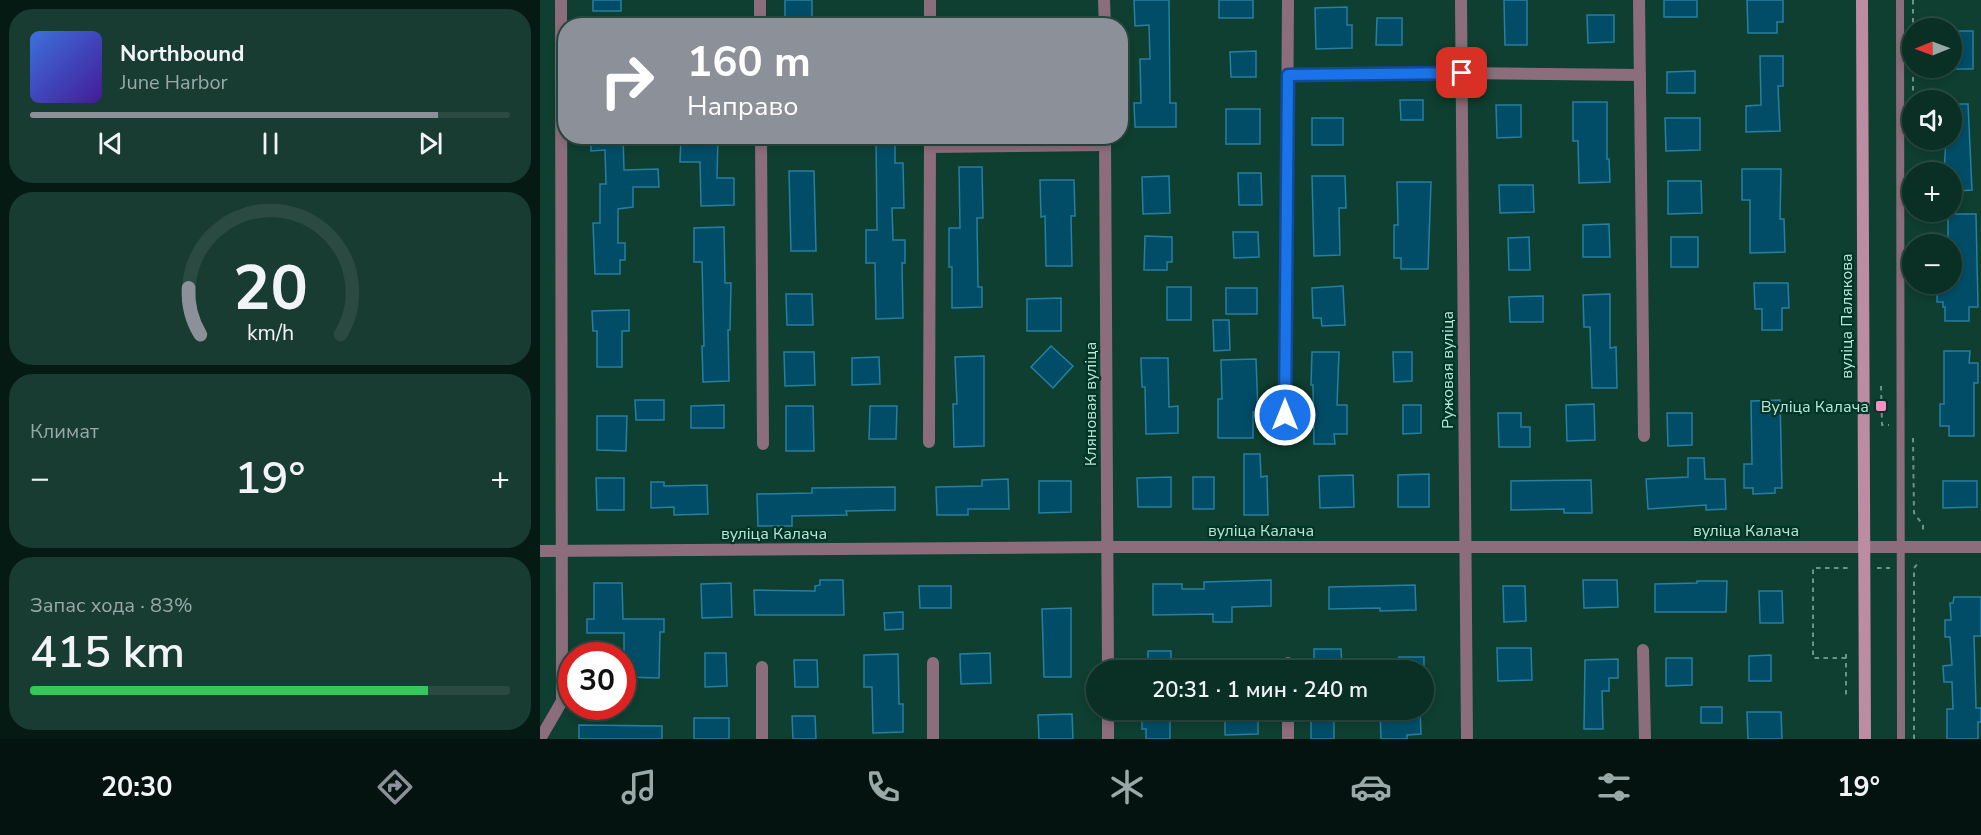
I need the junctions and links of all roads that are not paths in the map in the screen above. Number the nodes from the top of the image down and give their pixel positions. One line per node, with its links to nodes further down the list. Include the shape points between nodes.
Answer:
1 (561, 0): 10 (street)
2 (760, 0): 11 (street)
3 (930, 0): 12 (street)
4 (1104, 0): 13 (street)
5 (1288, 0): 15 (street)
6 (1461, 0): 14 (street, Ружовая вуліца)
7 (1639, 0): 16 (street)
8 (1862, 0): 27 (street, вуліца Палякова)
9 (1900, 0): 29 (lane)
10 (561, 18)
11 (760, 18)
12 (930, 18)
13 (1105, 18)
14 (1462, 73): 15 (street); 16 (street); 26 (street, Ружовая вуліца)
15 (1288, 75): 22 (street)
16 (1640, 75): 21 (street)
17 (563, 144): 31 (street)
18 (761, 144): 24 (street)
19 (930, 144): 23 (street)
20 (1105, 144): 25 (street, Кляновая вуліца)
21 (1644, 436)
22 (1285, 438)
23 (929, 442)
24 (763, 444)
25 (1107, 546): 26 (street, вуліца Калача); 31 (street, вуліца Калача); 33 (street, Кляновая вуліца)
26 (1464, 547): 27 (street, вуліца Калача); 43 (street, Ружовая вуліца)
27 (1863, 547): 29 (street, вуліца Калача); 45 (street, вуліца Палякова)
28 (1981, 547): 29 (street, вуліца Калача)
29 (1901, 548): 46 (lane)
30 (540, 551): 31 (street, вуліца Калача)
31 (563, 551): 38 (street, via 562,701)
32 (1643, 650): 44 (street)
33 (1108, 660)
34 (933, 663): 40 (street)
35 (762, 667): 39 (street)
36 (1108, 720): 41 (street)
37 (1288, 720): 42 (street)
38 (540, 739)
39 (762, 739)
40 (933, 739)
41 (1108, 739)
42 (1288, 739)
43 (1467, 739)
44 (1645, 739)
45 (1865, 739)
46 (1901, 739)

